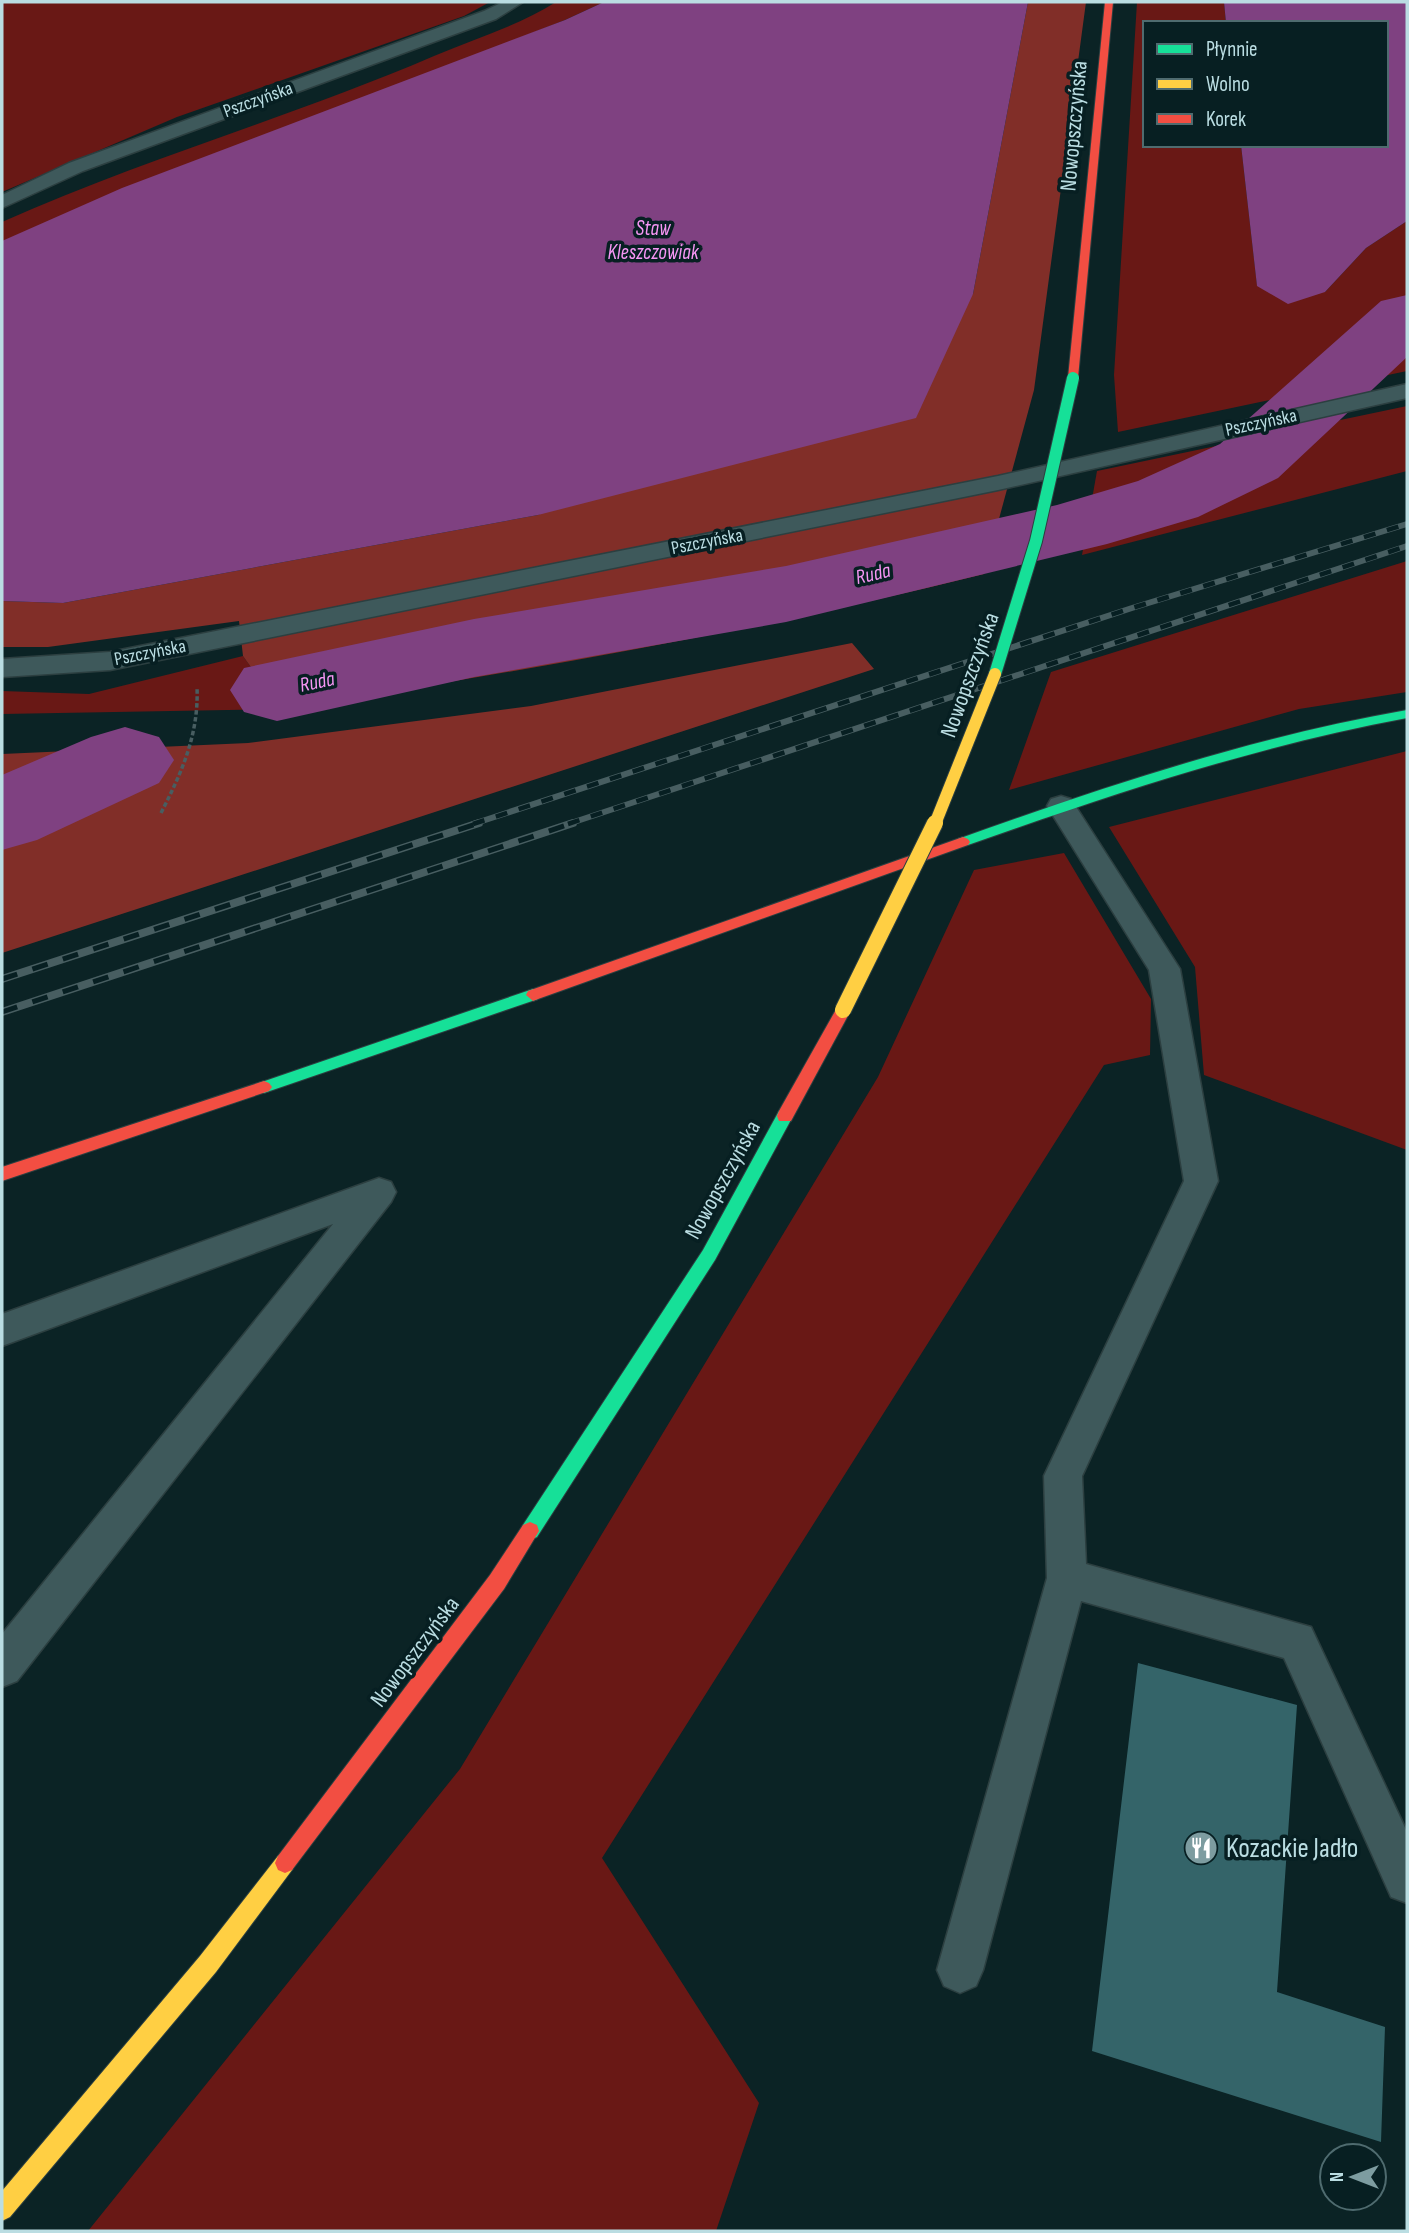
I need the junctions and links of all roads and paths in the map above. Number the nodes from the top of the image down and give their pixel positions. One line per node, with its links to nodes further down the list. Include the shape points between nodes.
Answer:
1 (514, 2): 3 (lane, Pszczyńska, via 490,15 76,167)
2 (1109, 2): 16 (main road, Nowopszczyńska, bridge, via 1073,378 1034,555 1001,661 945,806 902,898 709,1255 497,1582 208,1964)
3 (2, 202)
4 (1407, 391): 5 (lane, Pszczyńska, via 998,484)
5 (192, 645): 6 (lane, Pszczyńska, via 110,661); 9 (path, via 198,693 195,726 185,766)
6 (2, 668)
7 (1407, 714): 8 (main road, via 1342,724 1183,765)
8 (1061, 806): 10 (main road, via 406,1040); 12 (lane, via 1164,969 1201,1181 1063,1476)
9 (161, 813)
10 (2, 1174)
11 (2, 1331): 13 (lane, via 379,1192)
12 (1067, 1578): 14 (lane, via 1297,1641); 15 (lane)
13 (2, 1666)
14 (1407, 1881)
15 (960, 1970)
16 (2, 2209)

